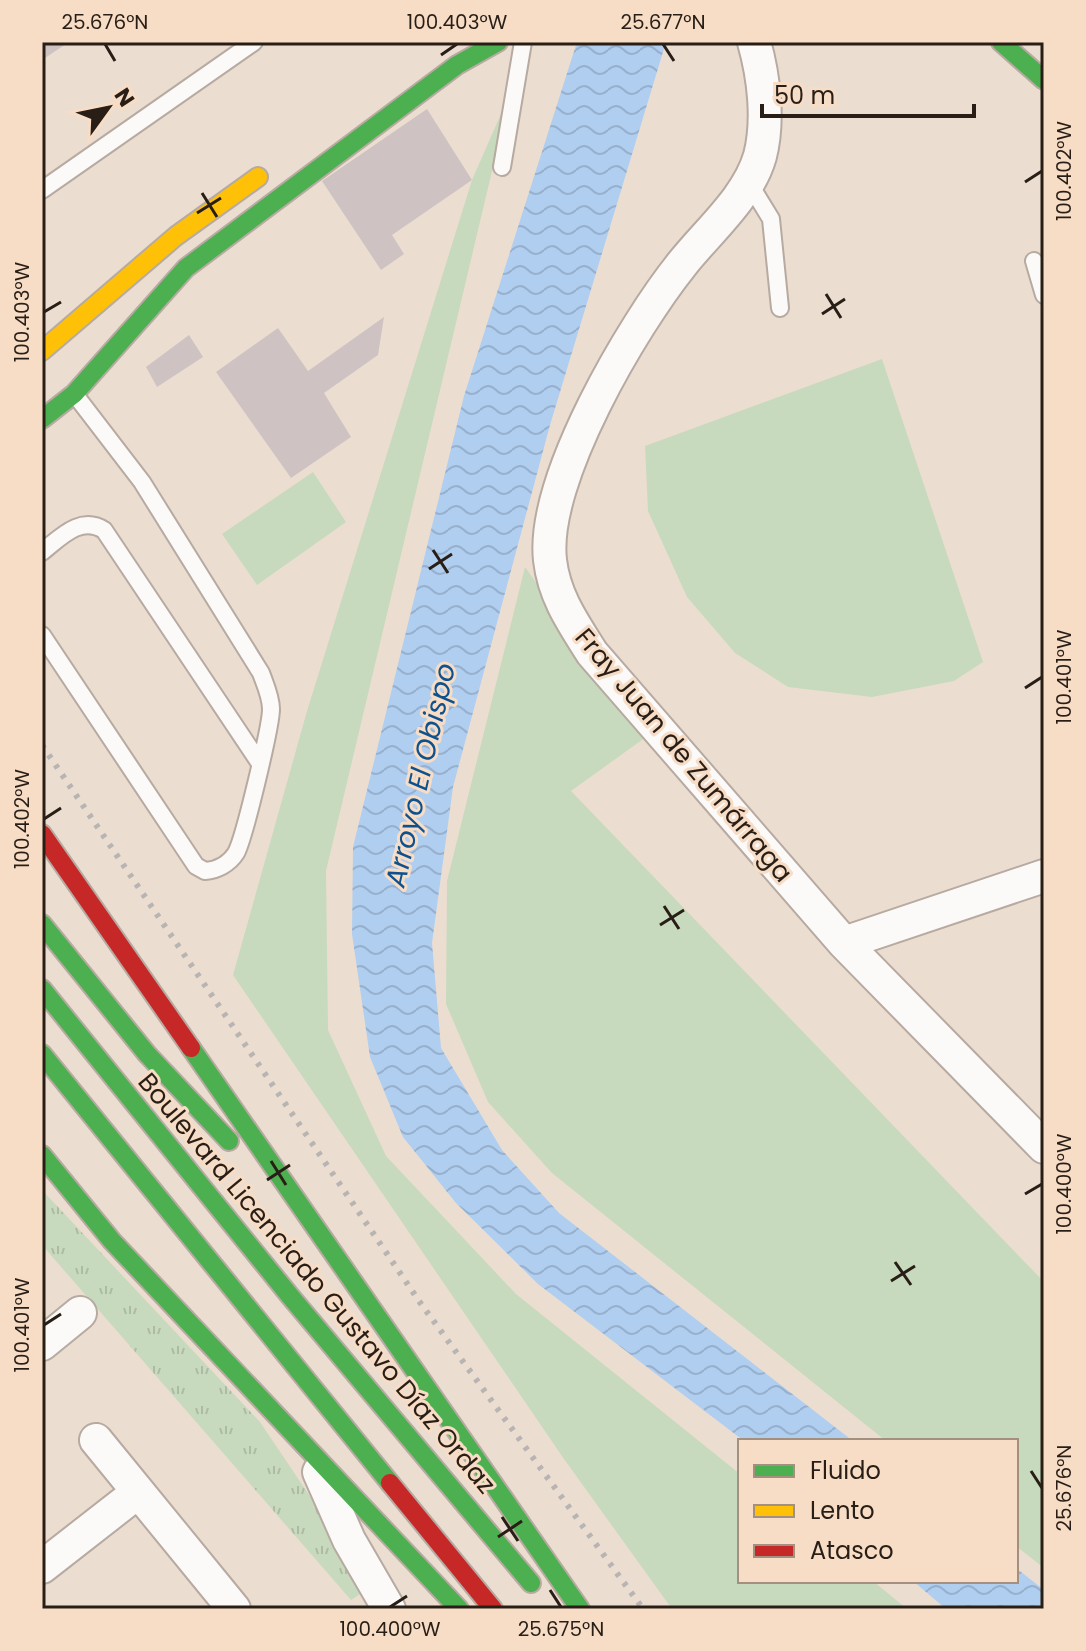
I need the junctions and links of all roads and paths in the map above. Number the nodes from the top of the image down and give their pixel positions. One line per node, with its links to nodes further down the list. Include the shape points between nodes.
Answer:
1 (254, 42): 10 (lane)
2 (498, 42): 15 (main road, via 457,65 186,268)
3 (523, 42): 8 (lane)
4 (754, 42): 9 (street, Fray Juan de Zumárraga, via 765,120 760,156)
5 (1001, 42): 6 (main road)
6 (1044, 80)
7 (278, 162): 14 (main road, via 176,236)
8 (502, 167)
9 (749, 183): 13 (lane, via 771,219); 23 (street, Fray Juan de Zumárraga, via 657,295 623,350 577,445 553,511 550,559 561,604 592,653)
10 (42, 190)
11 (1034, 261): 12 (lane)
12 (1044, 295)
13 (780, 308)
14 (42, 351)
15 (74, 394): 16 (main road); 19 (lane, via 142,482 261,673 271,709)
16 (42, 419)
17 (42, 552): 19 (lane, via 77,527 104,530)
18 (42, 635): 19 (lane, via 196,866 215,870 235,856)
19 (259, 762)
20 (42, 834): 28 (main road)
21 (1044, 876): 23 (street)
22 (42, 924): 28 (main road, via 179,1090)
23 (844, 943): 26 (street, Fray Juan de Zumárraga)
24 (42, 989): 35 (main road, Boulevard Licenciado Gustavo Díaz Ordaz)
25 (42, 1054): 39 (main road)
26 (1044, 1147)
27 (42, 1155): 32 (main road, via 112,1241)
28 (304, 1211): 40 (main road)
29 (80, 1313): 30 (street)
30 (42, 1344)
31 (96, 1440): 33 (street)
32 (310, 1450): 37 (street, via 349,1540); 38 (main road)
33 (138, 1492): 34 (street); 36 (street)
34 (42, 1567)
35 (544, 1598)
36 (234, 1609)
37 (389, 1609)
38 (459, 1609)
39 (493, 1609)
40 (580, 1609)

